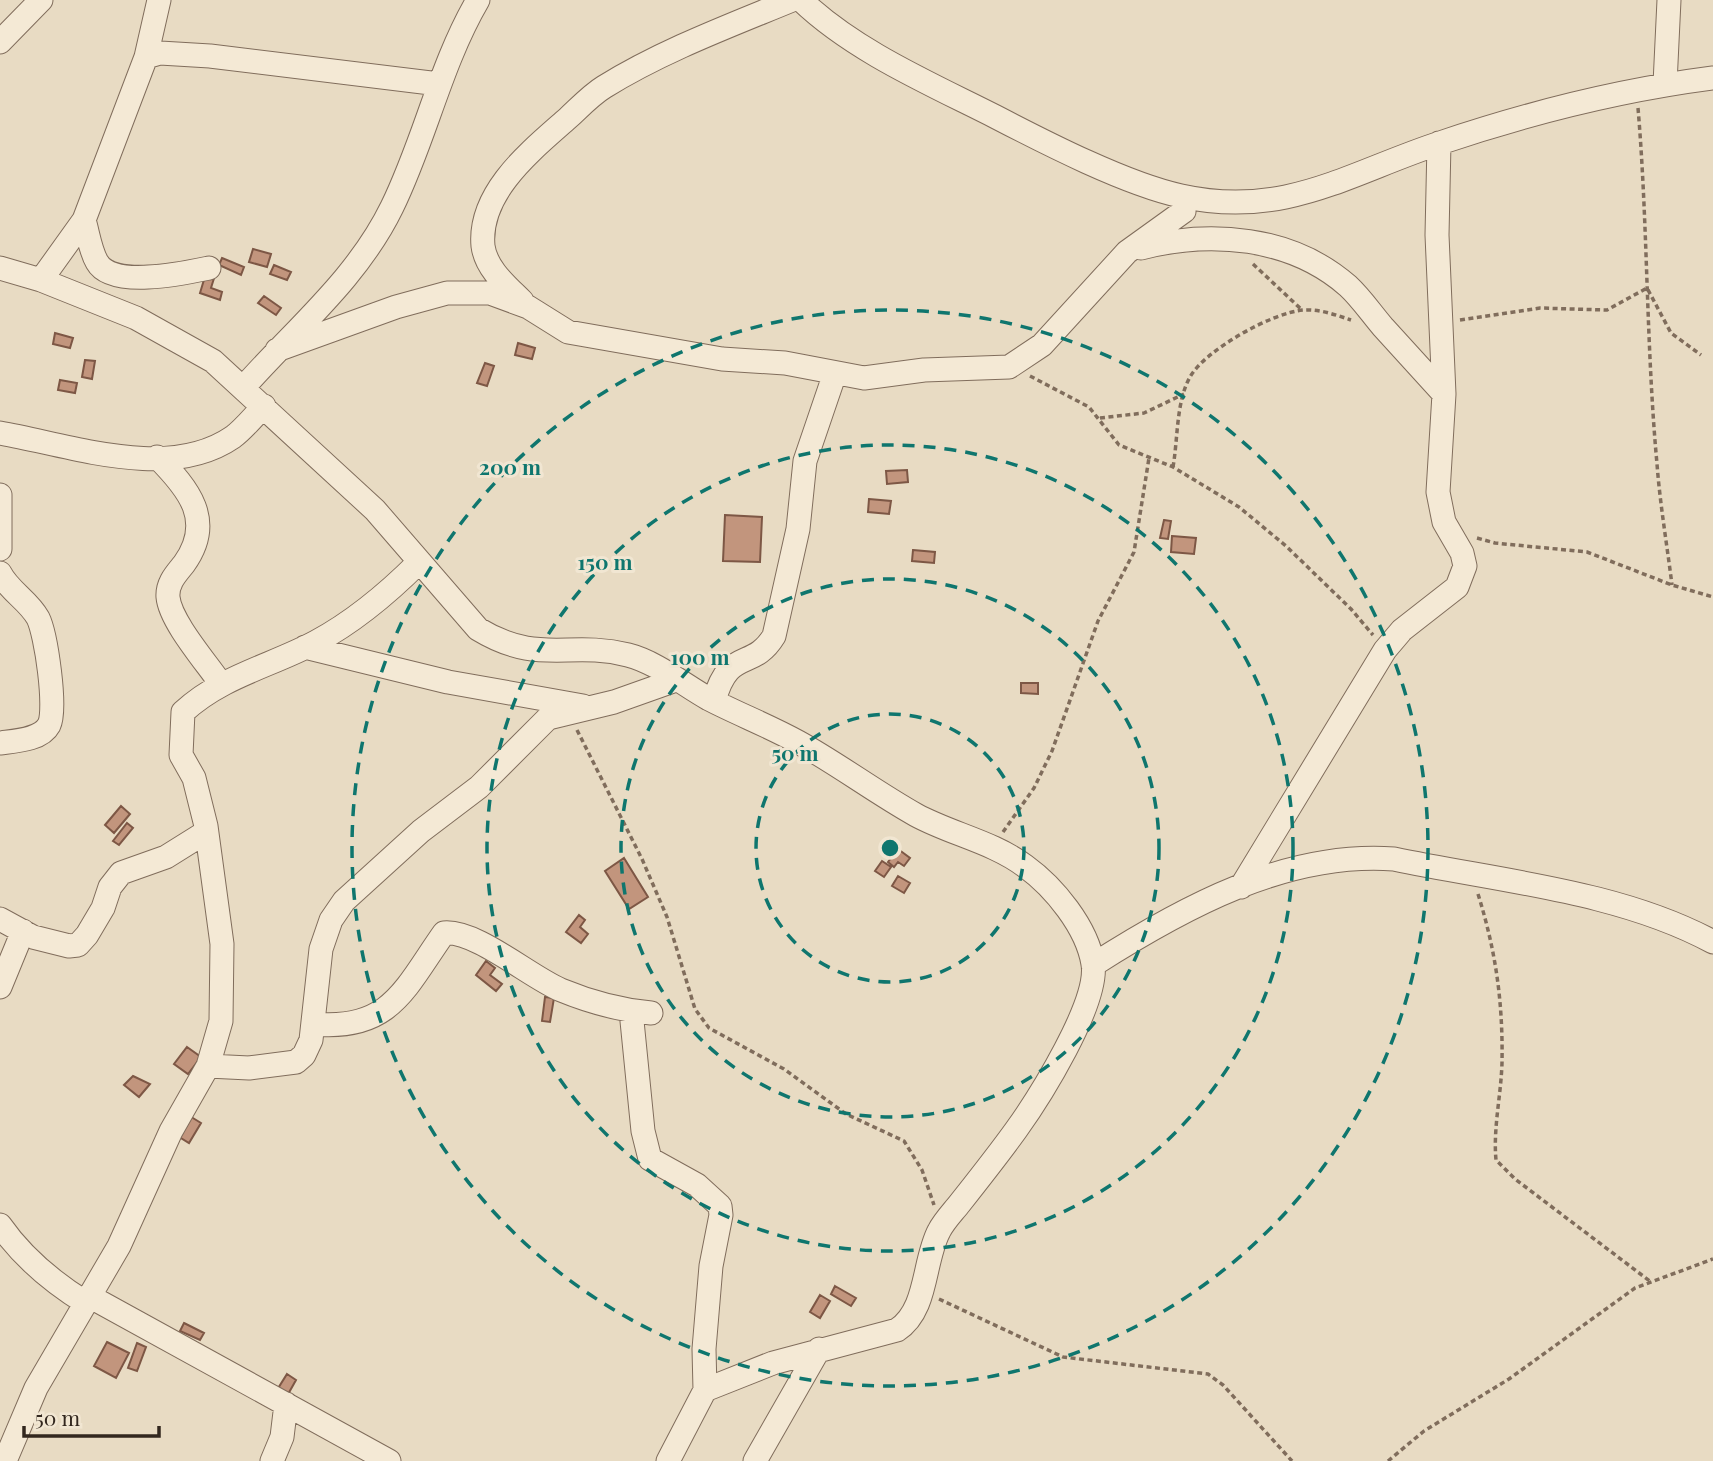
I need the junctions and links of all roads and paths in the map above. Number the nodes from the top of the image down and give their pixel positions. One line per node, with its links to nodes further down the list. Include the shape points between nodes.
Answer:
1 (41, 0): 7 (street)
2 (159, 0): 8 (street)
3 (478, 0): 10 (street)
4 (792, 0): 22 (street, via 601,88 532,149 499,188 484,222 483,248 496,276)
5 (1670, 0): 11 (street)
6 (815, 4): 14 (street, via 894,65 1009,124 1123,176)
7 (0, 42)
8 (146, 57): 10 (street, via 160,53 210,55); 15 (street)
9 (1713, 78): 11 (street)
10 (439, 84): 26 (street, via 392,207 356,267)
11 (1665, 84): 12 (street)
12 (1636, 88): 13 (street); 21 (path, via 1646,202)
13 (1439, 143): 14 (street, via 1301,196 1248,202); 25 (street, via 1437,235)
14 (1181, 196): 16 (street, via 1184,211)
15 (84, 220): 19 (street, via 97,263 109,272 157,277); 20 (street)
16 (1127, 251): 28 (street, via 1042,345); 32 (street, via 1177,239 1224,238 1270,245 1311,260 1348,286)
17 (1251, 262): 23 (path)
18 (0, 268): 20 (street)
19 (209, 268)
20 (41, 280): 30 (street, via 162,332 213,361)
21 (1647, 288): 25 (path, via 1607,310 1540,309); 27 (path, via 1671,333); 44 (path, via 1657,465)
22 (528, 307): 26 (street, via 490,293 447,293); 29 (street, via 568,332)
23 (1302, 310): 24 (path); 31 (path, via 1255,328 1202,361)
24 (1359, 323)
25 (1442, 324): 32 (street)
26 (277, 350): 30 (street)
27 (1701, 355)
28 (1009, 367): 29 (street, via 864,378); 34 (path, via 1074,398)
29 (835, 373): 50 (street, via 805,461 797,529 774,636 765,651 737,661 725,671)
30 (243, 388): 33 (street)
31 (1184, 394): 34 (path, via 1144,413); 38 (path)
32 (1444, 394): 40 (street, via 1438,481)
33 (264, 406): 36 (street, via 233,437 197,454); 42 (street, via 375,510)
34 (1100, 418): 37 (path, via 1119,445)
35 (0, 433): 36 (street, via 101,454)
36 (157, 457): 49 (street, via 188,495 200,530 170,583 170,605)
37 (1149, 457): 38 (path); 55 (path, via 1134,552 1098,621 1066,716 1034,788)
38 (1173, 467): 47 (path, via 1239,507 1286,547 1351,608)
39 (0, 495): 41 (street)
40 (1444, 522): 44 (path, via 1495,543 1587,552); 47 (street, via 1462,553 1463,577)
41 (0, 549)
42 (418, 563): 46 (street, via 377,603); 48 (street, via 478,629 499,642 522,650 600,650 631,656)
43 (0, 573): 53 (street, via 38,619 51,708 49,725 37,736)
44 (1672, 585): 45 (path)
45 (1713, 597)
46 (306, 646): 49 (street); 51 (street, via 449,682)
47 (1385, 650): 57 (street)
48 (676, 680): 50 (street); 51 (street)
49 (221, 684): 54 (street, via 183,712 180,729 181,755 194,778)
50 (714, 701): 55 (street, via 800,743 937,827)
51 (590, 708): 52 (street)
52 (567, 713): 63 (street, via 548,718 480,787 421,831 344,901 321,948); 66 (path, via 667,916 695,1009 709,1028 784,1069 846,1114 904,1141 922,1170)
53 (0, 743)
54 (206, 832): 59 (street, via 166,857 121,873 78,945 53,943); 64 (street, via 224,990)
55 (990, 847): 61 (street, via 1025,865 1051,889 1081,930)
56 (1473, 875): 57 (street, via 1361,856); 60 (street, via 1638,910 1685,926); 68 (path, via 1494,945 1500,992 1502,1063 1496,1160)
57 (1241, 887): 61 (street, via 1160,923)
58 (0, 919): 59 (street)
59 (23, 931): 62 (street)
60 (1713, 942)
61 (1093, 965): 66 (street, via 1089,992 1035,1104)
62 (0, 987)
63 (314, 1024): 64 (street, via 304,1055 296,1062 249,1068); 72 (street, via 372,1019 397,999 444,933 471,938 560,989 641,1012 643,1131 650,1159 714,1199 721,1215 711,1266)
64 (208, 1066): 70 (street)
65 (0, 1225): 70 (street, via 17,1250 61,1288)
66 (939, 1231): 69 (street)
67 (1713, 1259): 68 (path)
68 (1651, 1282): 80 (path, via 1605,1308 1508,1379 1424,1431)
69 (920, 1290): 71 (street, via 911,1315 897,1329); 79 (path, via 1063,1357 1208,1374)
70 (88, 1299): 73 (street); 74 (street, via 36,1388)
71 (819, 1349): 72 (street); 78 (street)
72 (705, 1390): 77 (street)
73 (286, 1404): 75 (street, via 282,1437); 76 (street)
74 (5, 1461)
75 (272, 1461)
76 (389, 1461)
77 (668, 1461)
78 (755, 1461)
79 (1292, 1461)
80 (1388, 1461)

